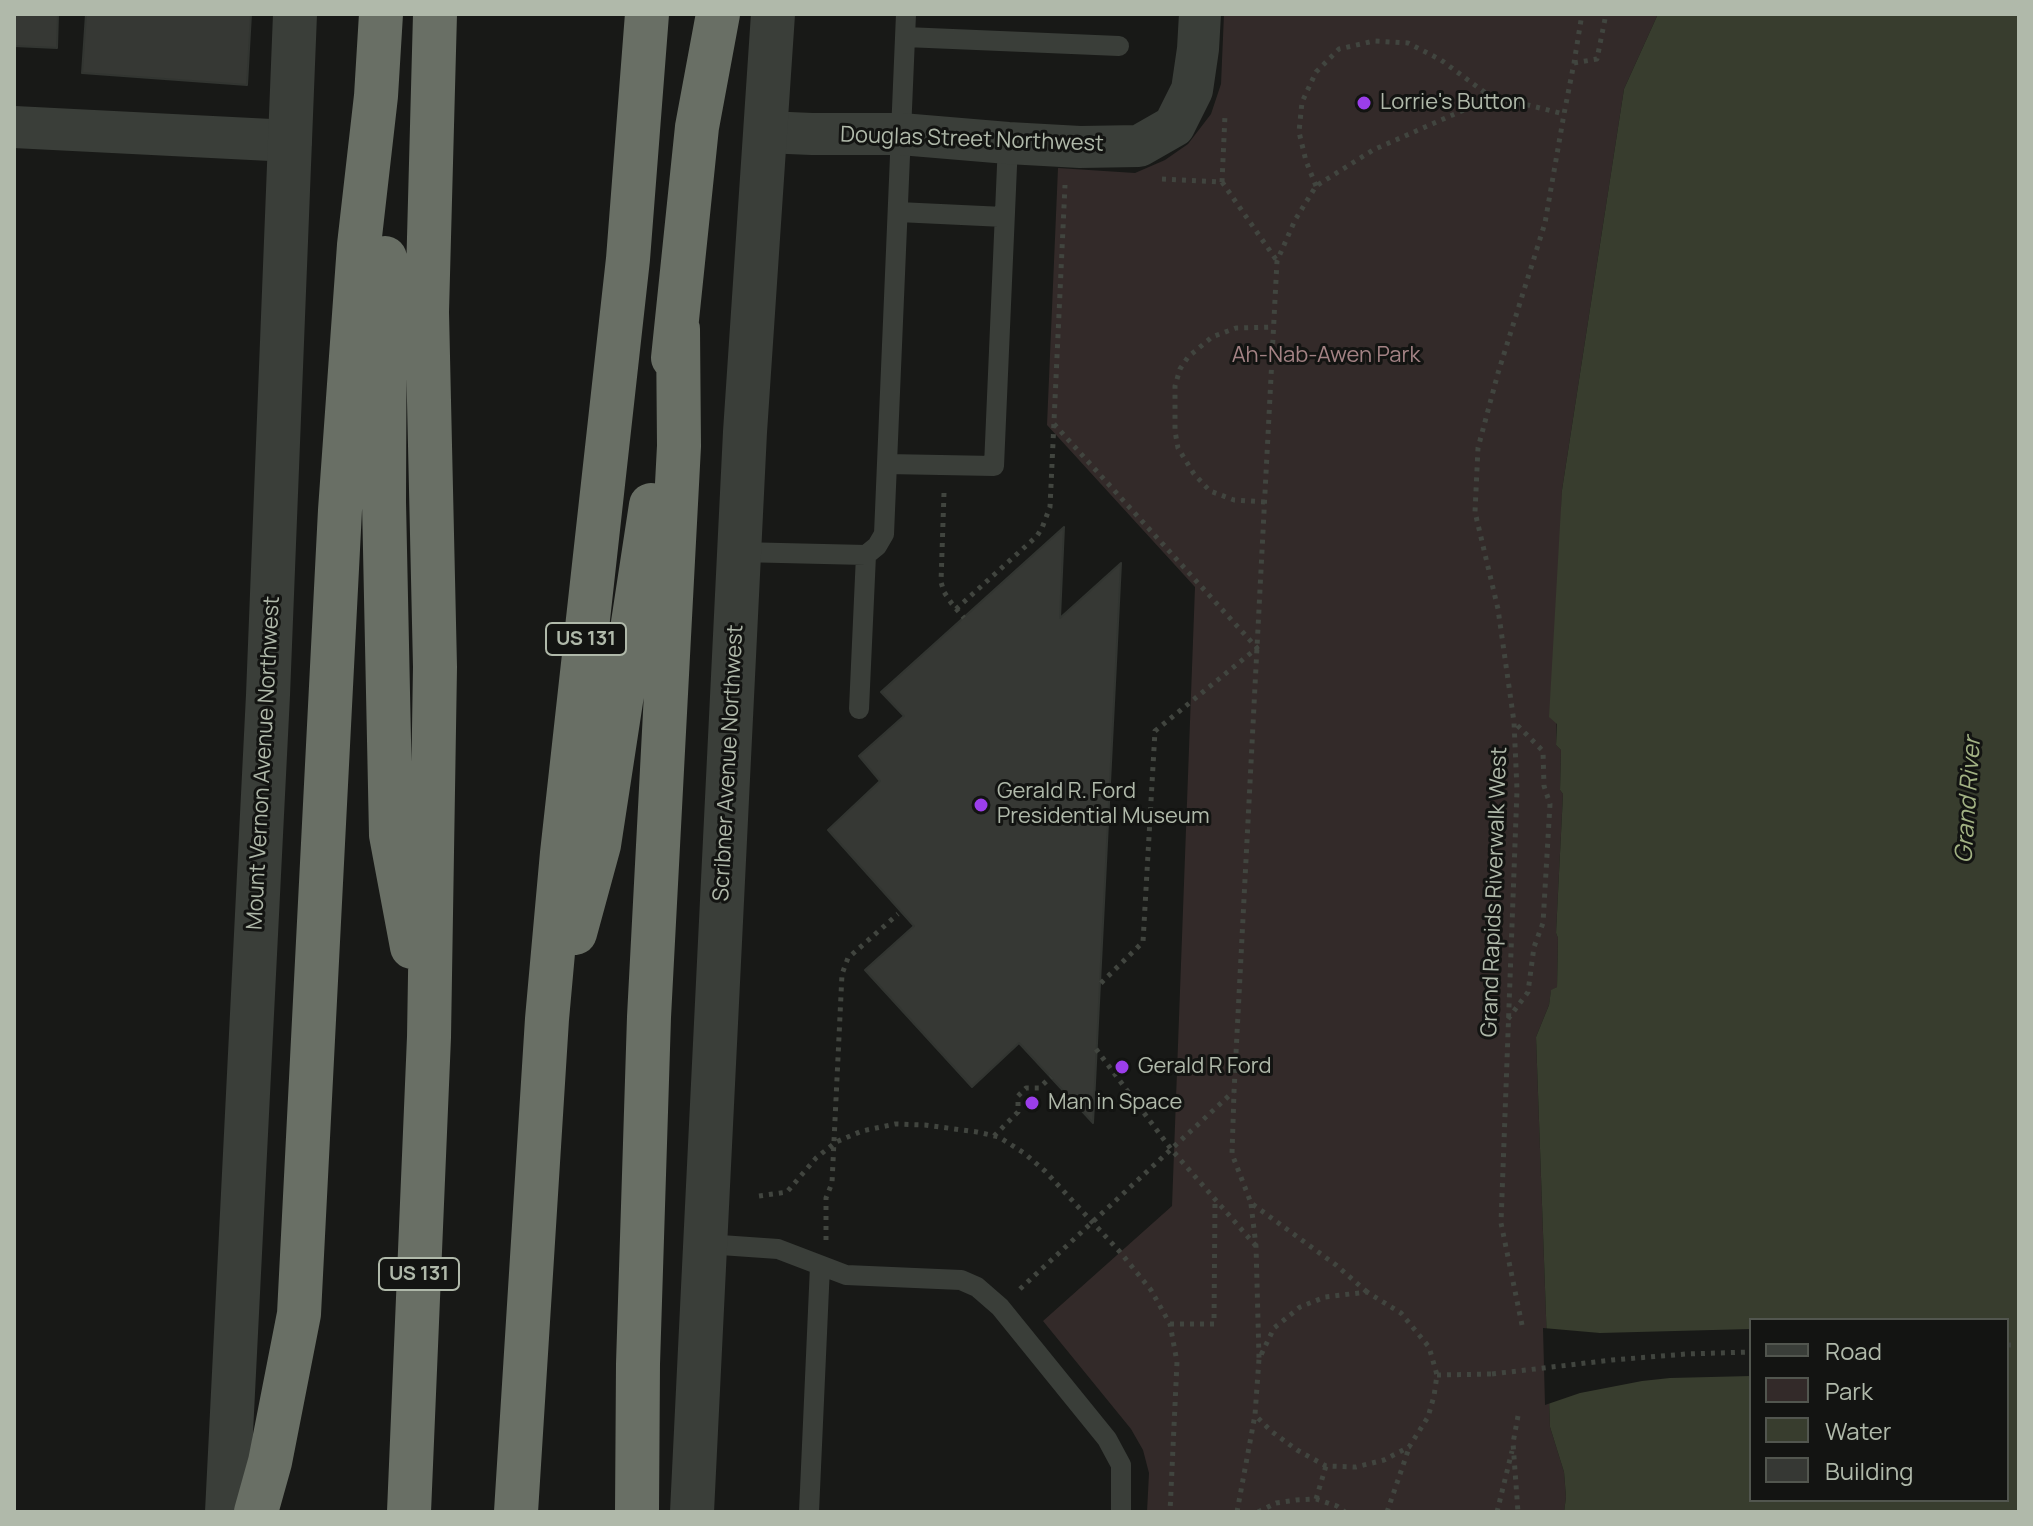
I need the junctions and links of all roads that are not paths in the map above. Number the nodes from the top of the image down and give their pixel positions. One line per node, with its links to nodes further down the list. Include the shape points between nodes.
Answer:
1 (295, 14): 17 (street, Mount Vernon Avenue Northwest)
2 (381, 14): 12 (highway)
3 (435, 14): 27 (highway, US 131, via 427,312 435,667)
4 (647, 14): 26 (highway, US 131, via 628,259)
5 (699, 14): 14 (highway)
6 (718, 14): 14 (highway)
7 (773, 14): 15 (street, Scribner Avenue Northwest)
8 (906, 14): 10 (lane)
9 (1200, 14): 18 (street, Douglas Street Northwest, via 1192,90 1174,126 1139,146)
10 (905, 37): 11 (lane); 16 (lane)
11 (1119, 46)
12 (376, 96): 27 (highway, via 385,243 391,835); 31 (highway, via 340,510 299,1314)
13 (14, 127): 17 (street)
14 (697, 127): 21 (highway)
15 (765, 132): 16 (street, Douglas Street Northwest); 23 (street, Scribner Avenue Northwest)
16 (901, 134): 18 (street, Douglas Street Northwest); 19 (lane)
17 (291, 141): 30 (street, Mount Vernon Avenue Northwest)
18 (1008, 143): 20 (lane)
19 (898, 212): 20 (lane); 22 (lane)
20 (1004, 217): 22 (lane, via 994,466)
21 (678, 329): 26 (highway, via 599,845); 34 (highway, via 679,446 649,1017)
22 (887, 464): 24 (lane, via 884,534)
23 (739, 552): 24 (lane); 28 (street, Scribner Avenue Northwest)
24 (866, 555): 25 (lane)
25 (859, 709)
26 (547, 1019): 33 (highway, US 131)
27 (429, 1037): 32 (highway, US 131)
28 (706, 1244): 29 (lane, via 778,1249); 35 (street, Scribner Avenue Northwest)
29 (822, 1267): 36 (lane); 37 (lane, via 846,1275 961,1280 977,1287 1000,1307 1107,1439 1121,1465)
30 (227, 1512)
31 (256, 1512)
32 (409, 1512)
33 (516, 1512)
34 (637, 1512)
35 (692, 1512)
36 (809, 1512)
37 (1121, 1512)

